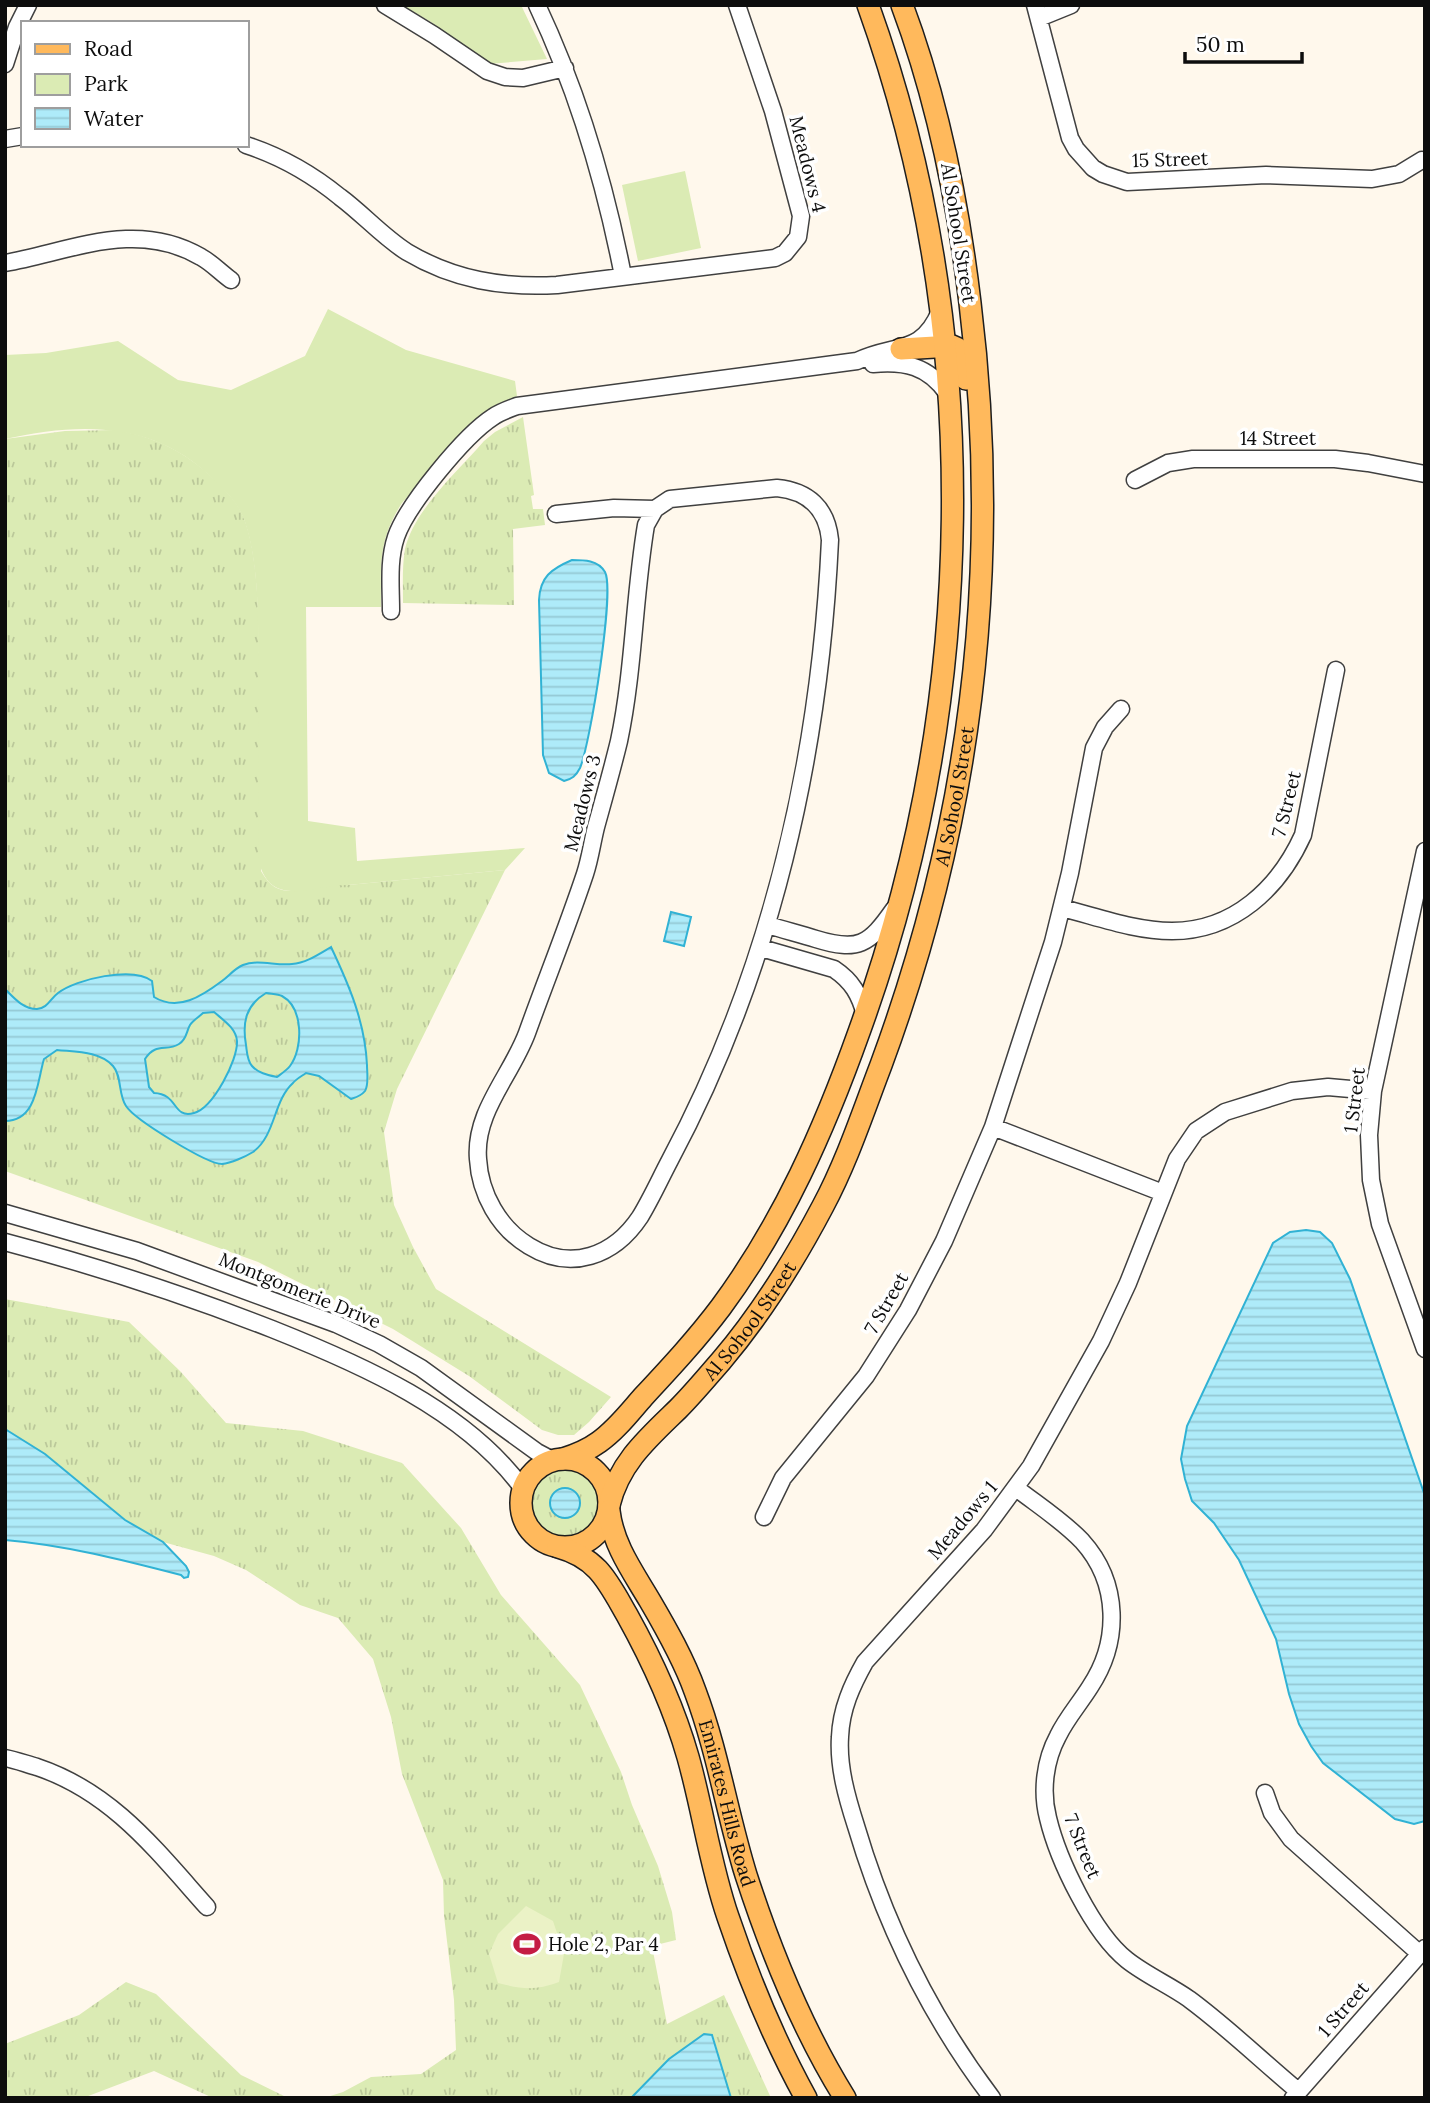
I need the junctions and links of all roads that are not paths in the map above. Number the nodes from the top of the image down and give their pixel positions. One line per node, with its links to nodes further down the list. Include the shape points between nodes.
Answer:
1 (27, 5): 9 (street)
2 (385, 5): 10 (street, via 487,71 523,78)
3 (537, 5): 10 (street)
4 (737, 5): 14 (street, Meadows 4, via 801,216 798,237 775,258)
5 (868, 5): 16 (main road, Al Sohool Street, via 914,154)
6 (902, 5): 21 (main road, Al Sohool Street, via 936,113 958,219 977,360)
7 (1071, 5): 8 (street)
8 (1037, 11): 12 (street, 15 Street, via 1070,138 1093,168 1115,179 1140,183 1266,175 1373,179 1399,174)
9 (5, 64)
10 (565, 68): 14 (street, via 598,166)
11 (248, 146): 14 (street, Meadows 4, via 299,169 404,250 462,277 525,286)
12 (1422, 160)
13 (5, 263): 15 (street, via 112,239 143,238 201,257)
14 (623, 276)
15 (231, 280)
16 (940, 311): 17 (main road, Al Sohool Street); 18 (street, via 921,339)
17 (944, 346): 18 (main road); 20 (main road, Al Sohool Street); 21 (main road, via 957,348 964,357)
18 (901, 349): 19 (street)
19 (858, 361): 20 (street, via 918,367); 26 (street, via 517,406 494,416 410,507 392,556)
20 (947, 393): 30 (main road, Al Sohool Street, via 953,475 947,634 937,723)
21 (982, 470): 47 (main road, Al Sohool Street, via 978,643 964,751 933,900 891,1038 840,1169 786,1271 723,1359 627,1462 613,1488)
22 (1425, 474): 23 (street, 14 Street, via 1335,459 1193,459 1168,463)
23 (1135, 481)
24 (655, 509): 25 (street); 33 (street, Meadows 3, via 670,499 777,488 815,503 828,526 828,585 819,677 803,773); 35 (street, Meadows 3, via 646,525 619,740 586,871 523,1043 480,1130 477,1156 481,1181 490,1205 520,1241 538,1252 578,1261 623,1237 639,1217 699,1101)
25 (556, 514)
26 (391, 611)
27 (1336, 670): 31 (street, 7 Street, via 1303,835 1279,878 1262,896 1221,921 1174,931 1136,927)
28 (1121, 709): 31 (street, 7 Street, via 1094,748)
29 (1425, 851): 32 (street, 1 Street)
30 (902, 897): 34 (street, via 875,934); 37 (main road, Al Sohool Street)
31 (1062, 908): 39 (street, 7 Street)
32 (1418, 922): 38 (street, 1 Street)
33 (768, 925): 34 (street); 35 (street, Meadows 3)
34 (841, 947): 36 (street)
35 (761, 948): 36 (street)
36 (834, 969): 37 (street, via 857,990)
37 (865, 1016): 44 (main road, Al Sohool Street, via 796,1187 735,1287 701,1334 611,1432)
38 (1373, 1091): 40 (street, Meadows 1, via 1304,1089 1225,1112 1185,1144); 43 (street, 1 Street, via 1369,1135 1375,1203)
39 (993, 1127): 40 (street); 48 (street, 7 Street, via 944,1241 908,1310 851,1396 783,1478)
40 (1163, 1193): 45 (street, Meadows 1, via 1101,1342)
41 (5, 1213): 44 (street, Montgomerie Drive, via 137,1251 347,1329 421,1368 537,1452)
42 (5, 1242): 46 (street, via 230,1313 369,1370 488,1449)
43 (1425, 1349)
44 (558, 1460): 46 (main road, via 535,1471); 47 (main road, via 586,1465 596,1472 608,1493)
45 (1016, 1488): 54 (street, 7 Street, via 1082,1541 1096,1559 1111,1601 1111,1634 1102,1667 1058,1734 1045,1783 1048,1817 1078,1892 1097,1928 1116,1951 1187,1998); 57 (street, Meadows 1, via 865,1662 851,1687 839,1737 845,1791 891,1923 933,2009)
46 (523, 1489): 49 (main road, via 527,1526 535,1536)
47 (609, 1508): 49 (main road, via 591,1539); 56 (main road, Emirates Hills Road, via 618,1546 667,1629 694,1688 715,1746 758,1908 803,2020)
48 (764, 1517)
49 (558, 1547): 55 (main road, Emirates Hills Road, via 587,1558 599,1569 643,1643 687,1755 717,1882 747,1972)
50 (5, 1758): 52 (street, via 60,1775 103,1800 141,1833)
51 (1265, 1793): 53 (street, via 1277,1822 1291,1839)
52 (207, 1907)
53 (1422, 1951): 54 (street, 1 Street)
54 (1296, 2094)
55 (806, 2098)
56 (845, 2098)
57 (992, 2098)

